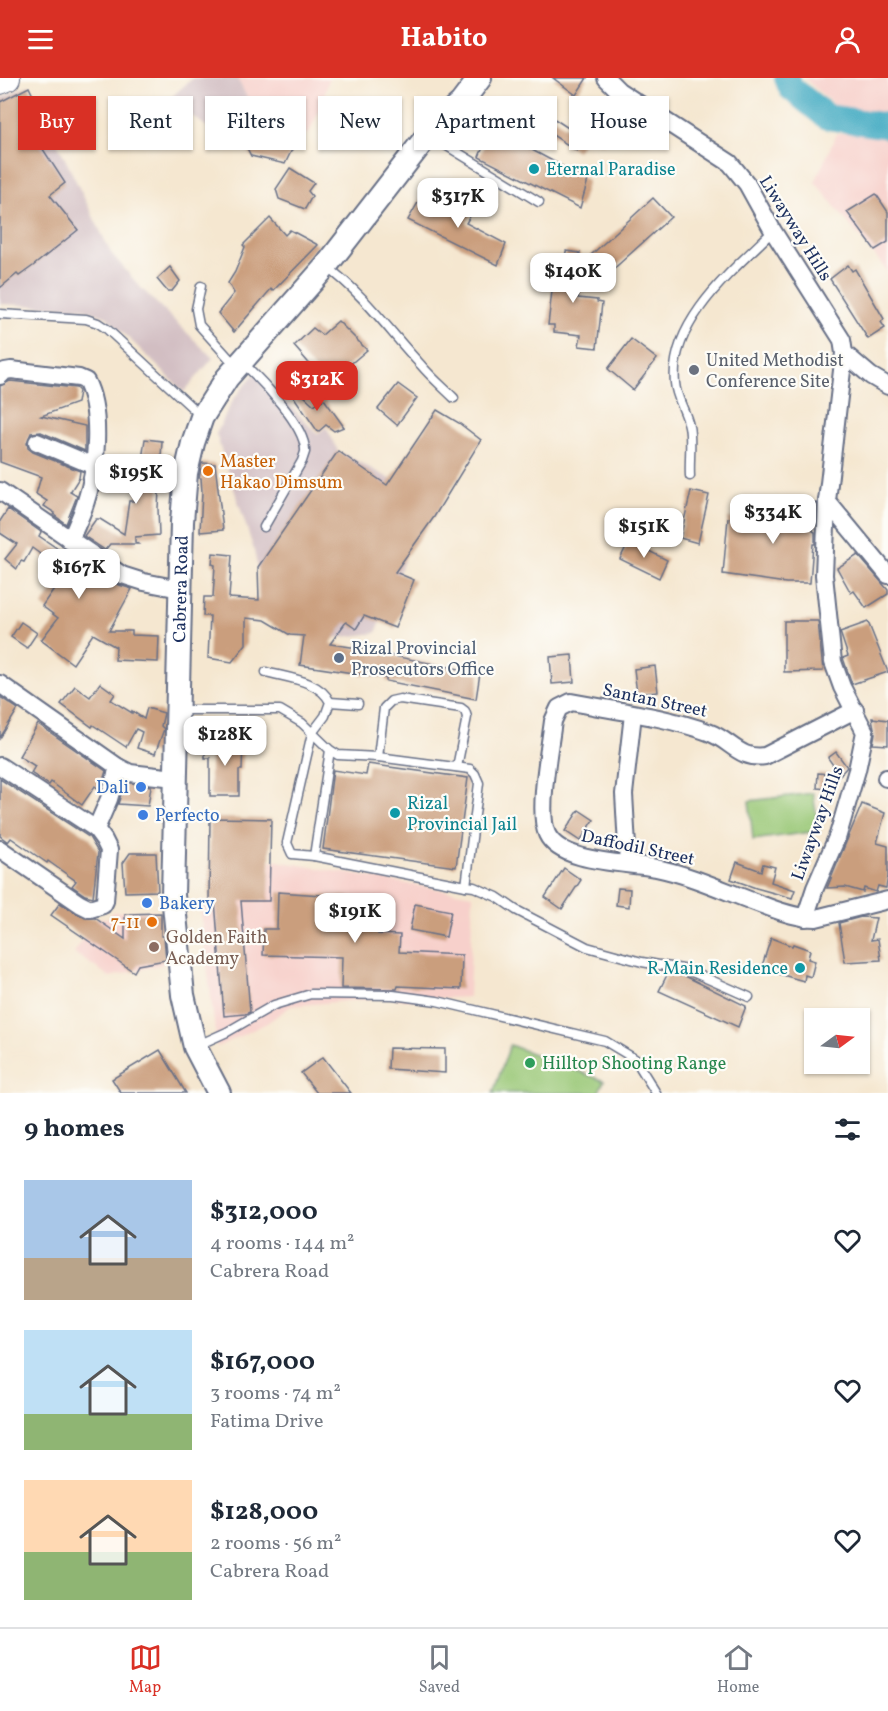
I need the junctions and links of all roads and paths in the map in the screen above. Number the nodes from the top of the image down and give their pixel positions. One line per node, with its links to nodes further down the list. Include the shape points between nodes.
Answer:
1 (7, 78): 5 (main road)
2 (460, 78): 6 (main road, Cabrera Road)
3 (480, 78): 7 (main road, Cabrera Road)
4 (606, 78): 11 (street, Liwayway Hills, via 619,91 730,163 747,184)
5 (0, 81)
6 (447, 96)
7 (466, 96)
8 (416, 150): 12 (main road, Cabrera Road)
9 (460, 150): 10 (lane)
10 (538, 202)
11 (773, 231): 15 (street, Liwayway Hills, via 836,329); 23 (lane, via 722,282 680,340 674,380 690,429)
12 (326, 266): 16 (main road, Cabrera Road); 19 (lane, via 388,325 420,365)
13 (201, 286): 16 (lane, via 196,309 199,325)
14 (0, 315): 20 (lane, via 98,323)
15 (844, 353): 18 (street, Liwayway Hills); 25 (street, Liwayway Hills)
16 (238, 363): 20 (main road, Cabrera Road); 26 (lane, via 262,381 289,415 305,451)
17 (0, 376): 22 (street, via 11,370 86,381 92,392 95,423)
18 (888, 386)
19 (454, 398)
20 (202, 417): 29 (main road, Cabrera Road, via 186,472)
21 (38, 442): 22 (street)
22 (94, 466): 27 (street, via 87,500)
23 (690, 476)
24 (0, 491): 27 (street)
25 (826, 501): 28 (street); 36 (street, Liwayway Hills, via 824,575 832,662)
26 (264, 527)
27 (70, 540): 29 (street, via 127,578)
28 (888, 575)
29 (180, 589): 35 (main road, Cabrera Road)
30 (266, 672): 32 (lane, via 313,685)
31 (0, 684): 42 (street)
32 (330, 702): 34 (lane); 38 (lane)
33 (571, 702): 37 (street, Santan Street); 48 (street, Daffodil Street, via 559,708 553,721 543,808 547,834 558,846 578,857)
34 (358, 704)
35 (177, 710): 38 (lane, via 280,710); 44 (main road, Cabrera Road)
36 (855, 710): 37 (street, Santan Street, via 754,758 743,755 717,735 684,723); 51 (street, Liwayway Hills, via 865,732 863,748 838,835)
37 (633, 714): 48 (street, via 624,794)
38 (312, 733): 39 (lane); 47 (lane, via 287,843 292,854)
39 (330, 750): 40 (lane, via 339,755); 47 (lane)
40 (378, 757): 43 (lane); 43 (lane, via 384,708 400,699 465,711)
41 (0, 766): 45 (street)
42 (118, 767): 44 (street, via 130,773); 45 (street)
43 (457, 767): 49 (lane, via 470,769 479,783)
44 (175, 777): 53 (main road, Cabrera Road, via 173,895 183,995)
45 (96, 829): 46 (street, via 109,850 110,860 105,901 90,909)
46 (0, 849)
47 (314, 856): 49 (lane)
48 (628, 864): 51 (street, Daffodil Street, via 690,877)
49 (466, 886): 52 (lane, via 497,897 587,947 688,970)
50 (888, 900): 51 (street, Daffodil Street)
51 (805, 918)
52 (749, 997)
53 (195, 1047): 54 (main road, Cabrera Road); 55 (lane, via 274,1005 311,994 393,995 437,1001 605,1041 635,1059)
54 (219, 1093)
55 (656, 1093)

